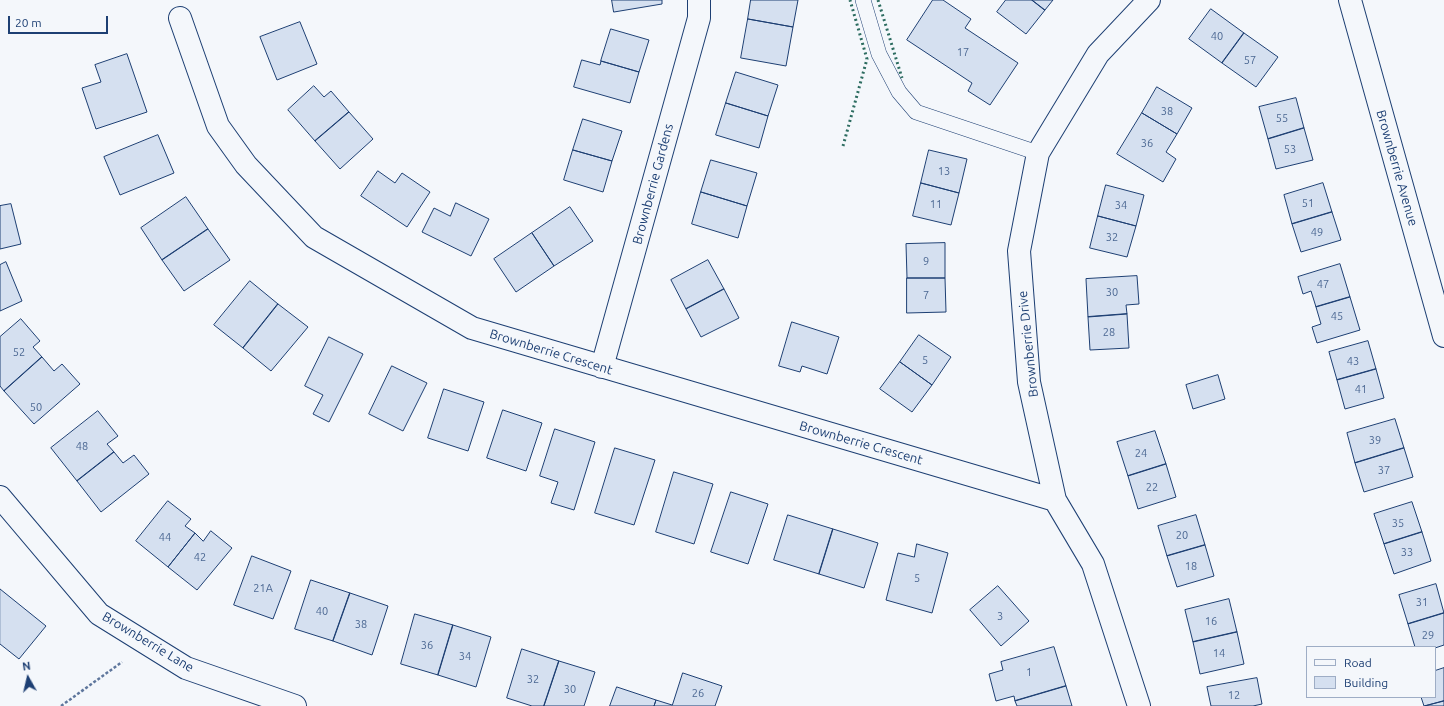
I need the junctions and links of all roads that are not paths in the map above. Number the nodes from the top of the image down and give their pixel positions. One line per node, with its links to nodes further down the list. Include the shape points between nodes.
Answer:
1 (699, 0): 8 (street, Brownberrie Gardens, via 699,18)
2 (863, 0): 6 (lane, via 879,54 899,92 916,112)
3 (1149, 0): 6 (street, Brownberrie Drive, via 1098,54)
4 (1350, 0): 7 (street, Brownberrie Avenue)
5 (180, 18): 8 (street, Brownberrie Crescent, via 218,126 246,165 314,237 472,328)
6 (1038, 153): 10 (street, Brownberrie Drive, via 1019,251 1029,382)
7 (1444, 336)
8 (602, 368): 10 (street, Brownberrie Crescent)
9 (0, 497): 11 (street, Brownberrie Lane, via 99,614 186,668)
10 (1055, 500): 12 (street, Brownberrie Drive, via 1093,564)
11 (295, 706)
12 (1139, 706)

